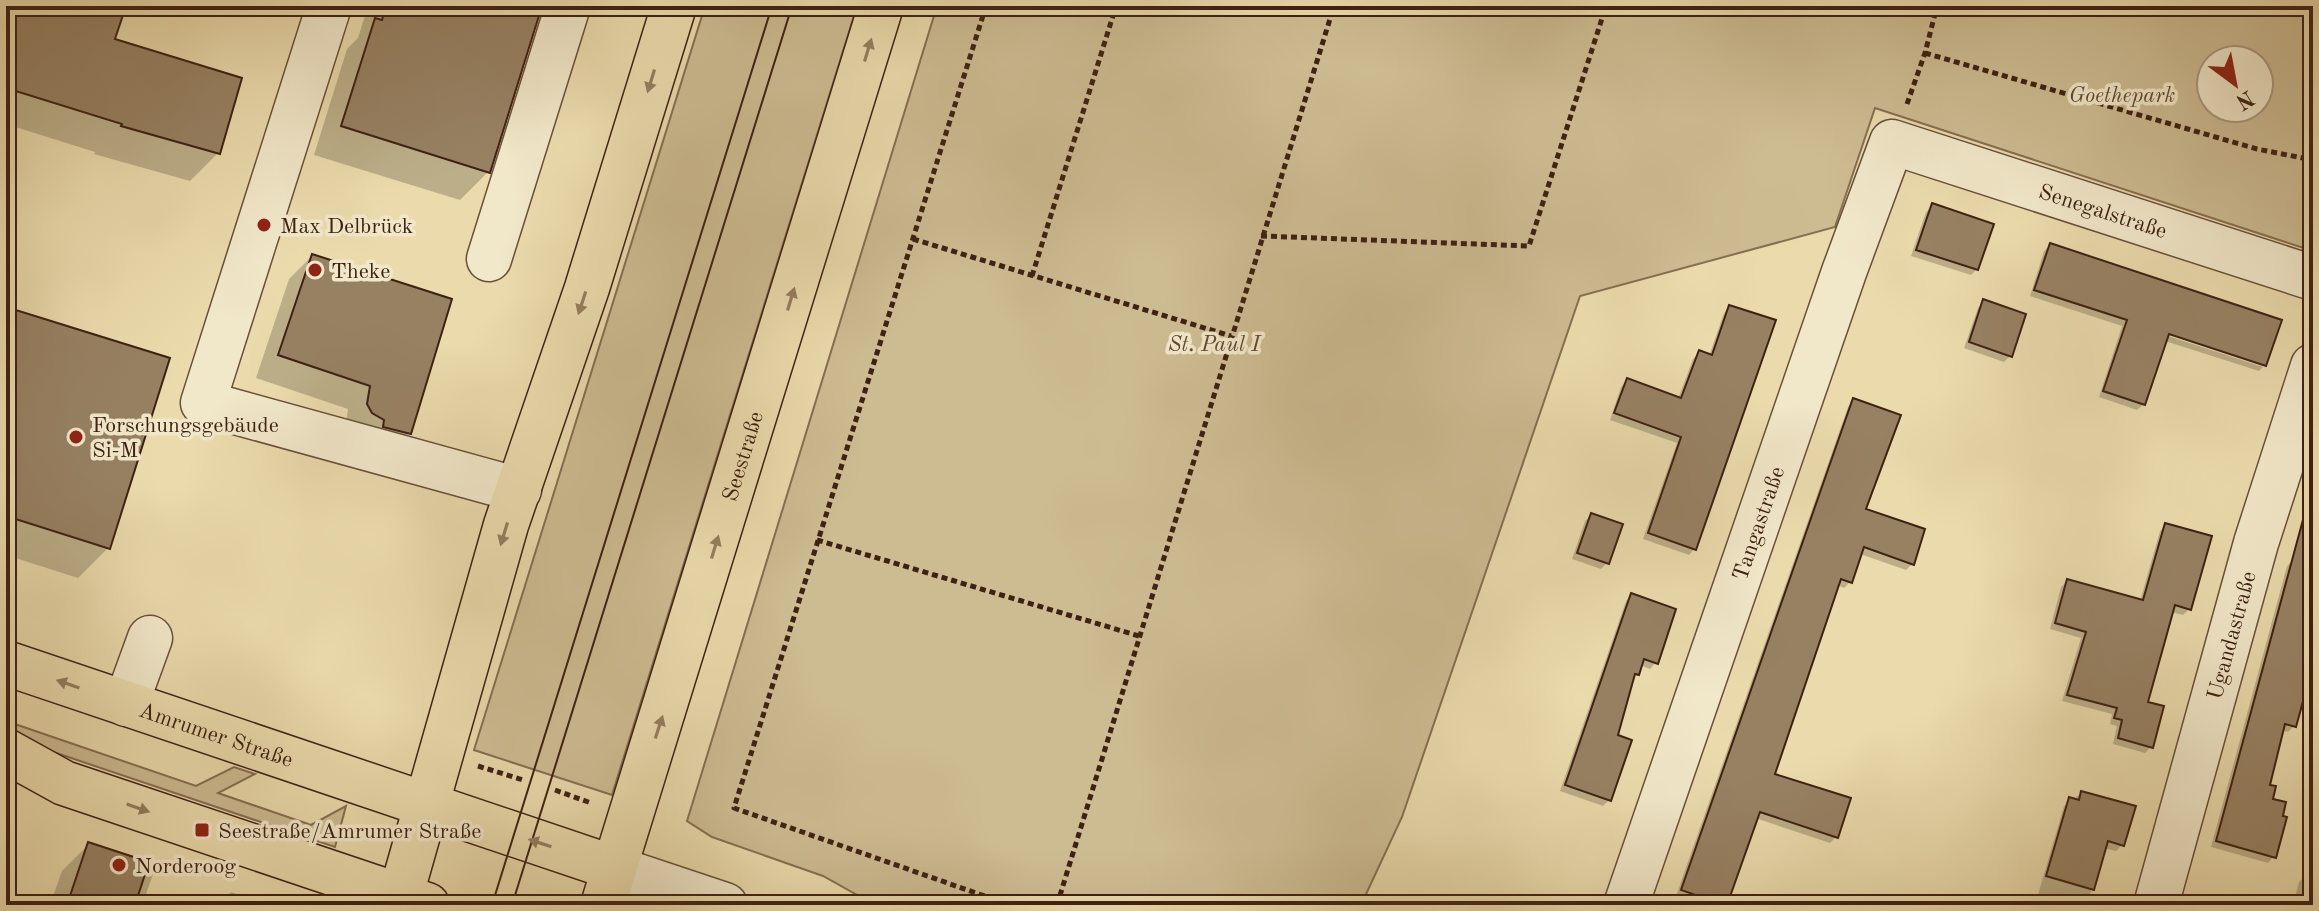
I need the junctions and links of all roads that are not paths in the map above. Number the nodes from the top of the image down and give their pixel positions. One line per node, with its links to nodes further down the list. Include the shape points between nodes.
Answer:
1 (329, 6): 9 (street, via 203,403)
2 (568, 6): 6 (street)
3 (674, 6): 9 (main road, one-way to 9)
4 (881, 6): 15 (main road, Seestraße, one-way to 4)
5 (1899, 125): 7 (street, Senegalstraße); 18 (street, Tangastraße)
6 (489, 259)
7 (2313, 278)
8 (2313, 366): 19 (street, Ugandastraße, via 2256,543)
9 (519, 490): 14 (main road, one-way to 14)
10 (150, 638): 12 (street)
11 (6, 663): 12 (main road, Amrumer Straße, one-way to 11)
12 (126, 704): 14 (main road, Amrumer Straße)
13 (6, 751): 16 (main road, one-way to 16, via 64,783)
14 (426, 805): 15 (main road, Amrumer Straße, one-way to 14); 16 (main road)
15 (608, 886): 17 (street)
16 (408, 902)
17 (725, 905)
18 (1626, 905)
19 (2156, 905)

